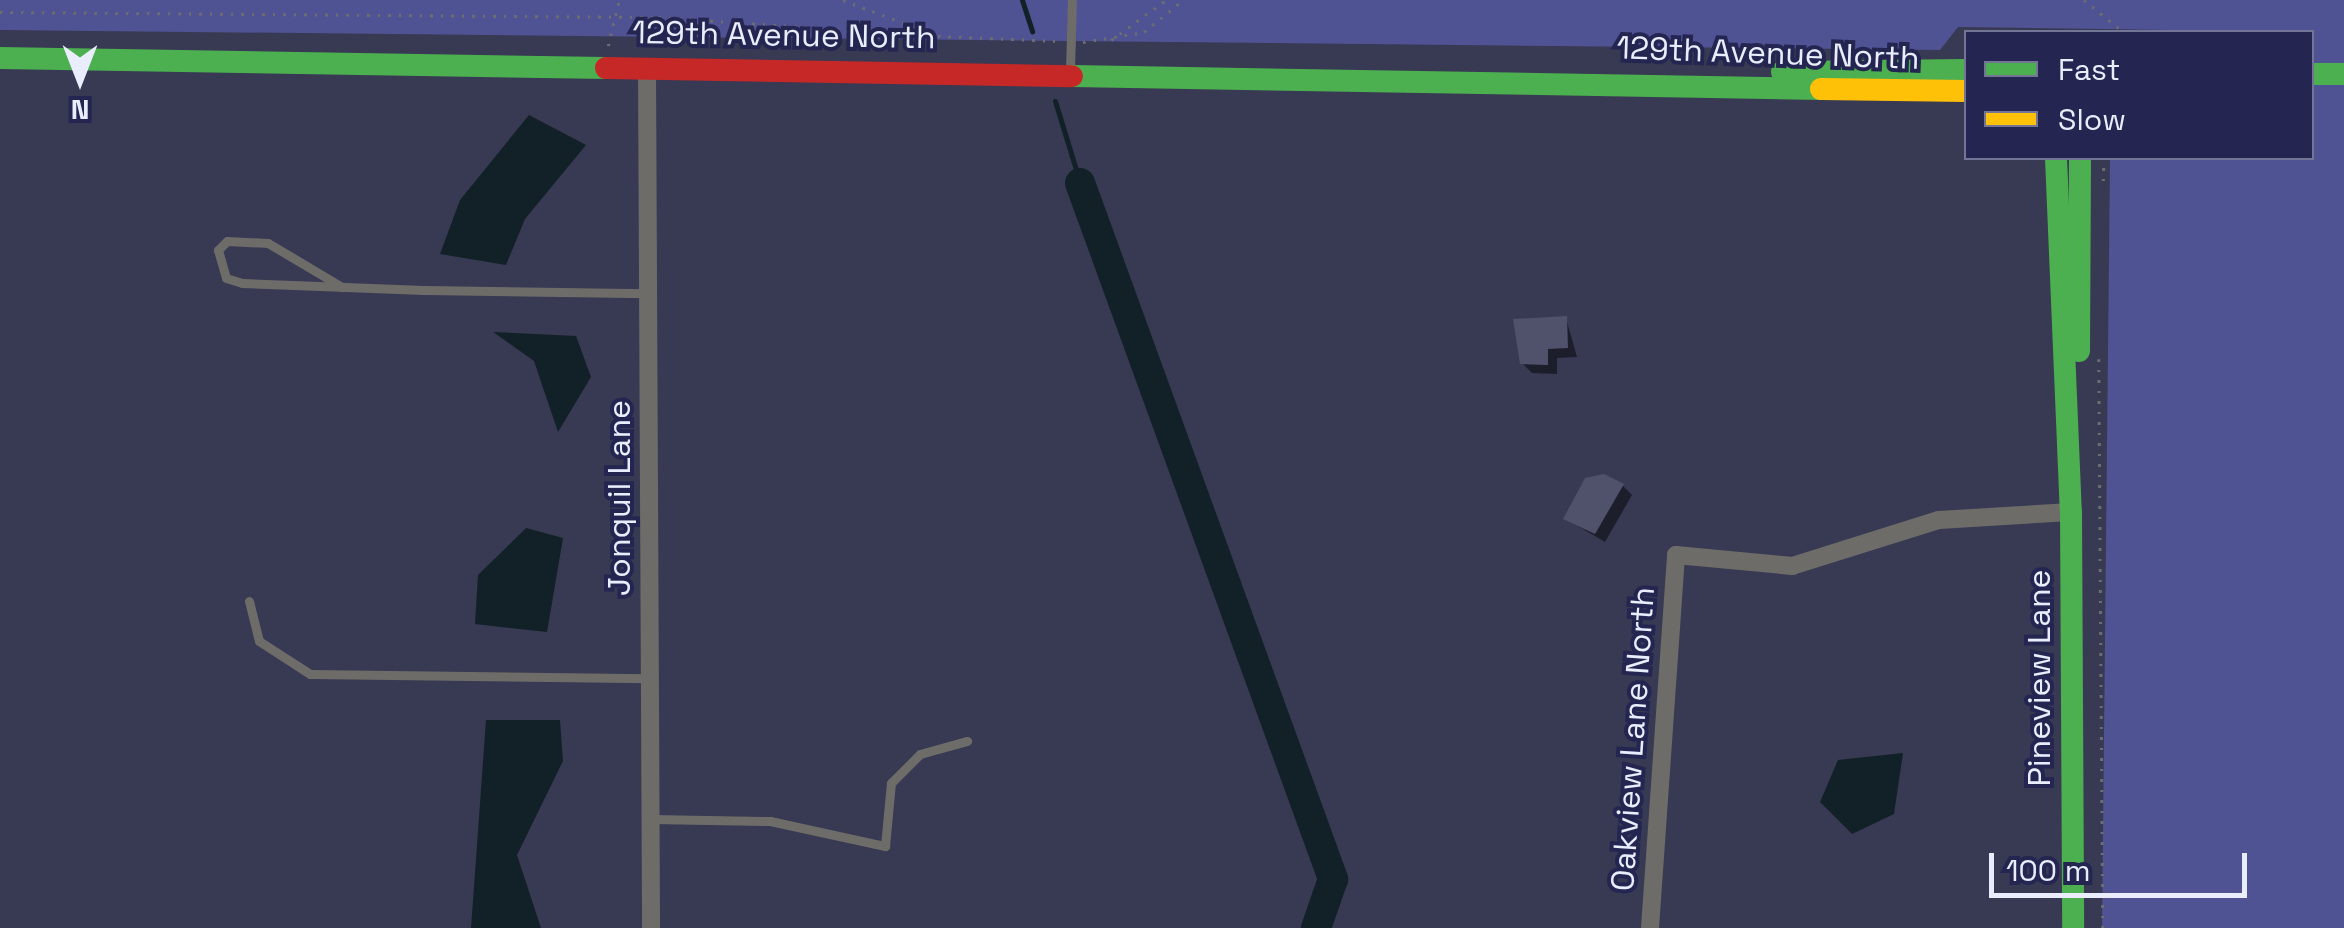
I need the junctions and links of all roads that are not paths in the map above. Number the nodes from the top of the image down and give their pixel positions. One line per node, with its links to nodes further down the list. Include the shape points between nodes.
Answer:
1 (1072, 0): 4 (lane)
2 (0, 58): 3 (main road, 129th Avenue North)
3 (647, 67): 4 (main road, 129th Avenue North); 15 (street, Jonquil Lane)
4 (1070, 70): 8 (main road, 129th Avenue North)
5 (1964, 70): 8 (main road, 129th Avenue North)
6 (2314, 74): 7 (main road)
7 (2344, 74)
8 (1568, 77): 11 (main road, 129th Avenue North)
9 (2314, 87): 10 (main road)
10 (2344, 87)
11 (1964, 91)
12 (2056, 160): 16 (main road, Pineview Lane)
13 (2080, 160): 16 (main road, Pineview Lane, via 2078,477)
14 (342, 286): 14 (lane, via 226,278 218,250 227,241 268,242); 15 (lane)
15 (648, 292): 18 (street, Jonquil Lane)
16 (2071, 501): 22 (street, Oakview Lane North, via 1939,520 1792,566 1676,555); 23 (main road, Pineview Lane)
17 (249, 601): 18 (lane, via 259,641 310,674)
18 (650, 678): 20 (street, Jonquil Lane)
19 (967, 742): 20 (lane, via 920,754 891,783 885,846 770,820)
20 (651, 818): 21 (street, Jonquil Lane)
21 (651, 928)
22 (1650, 928)
23 (2073, 928)

